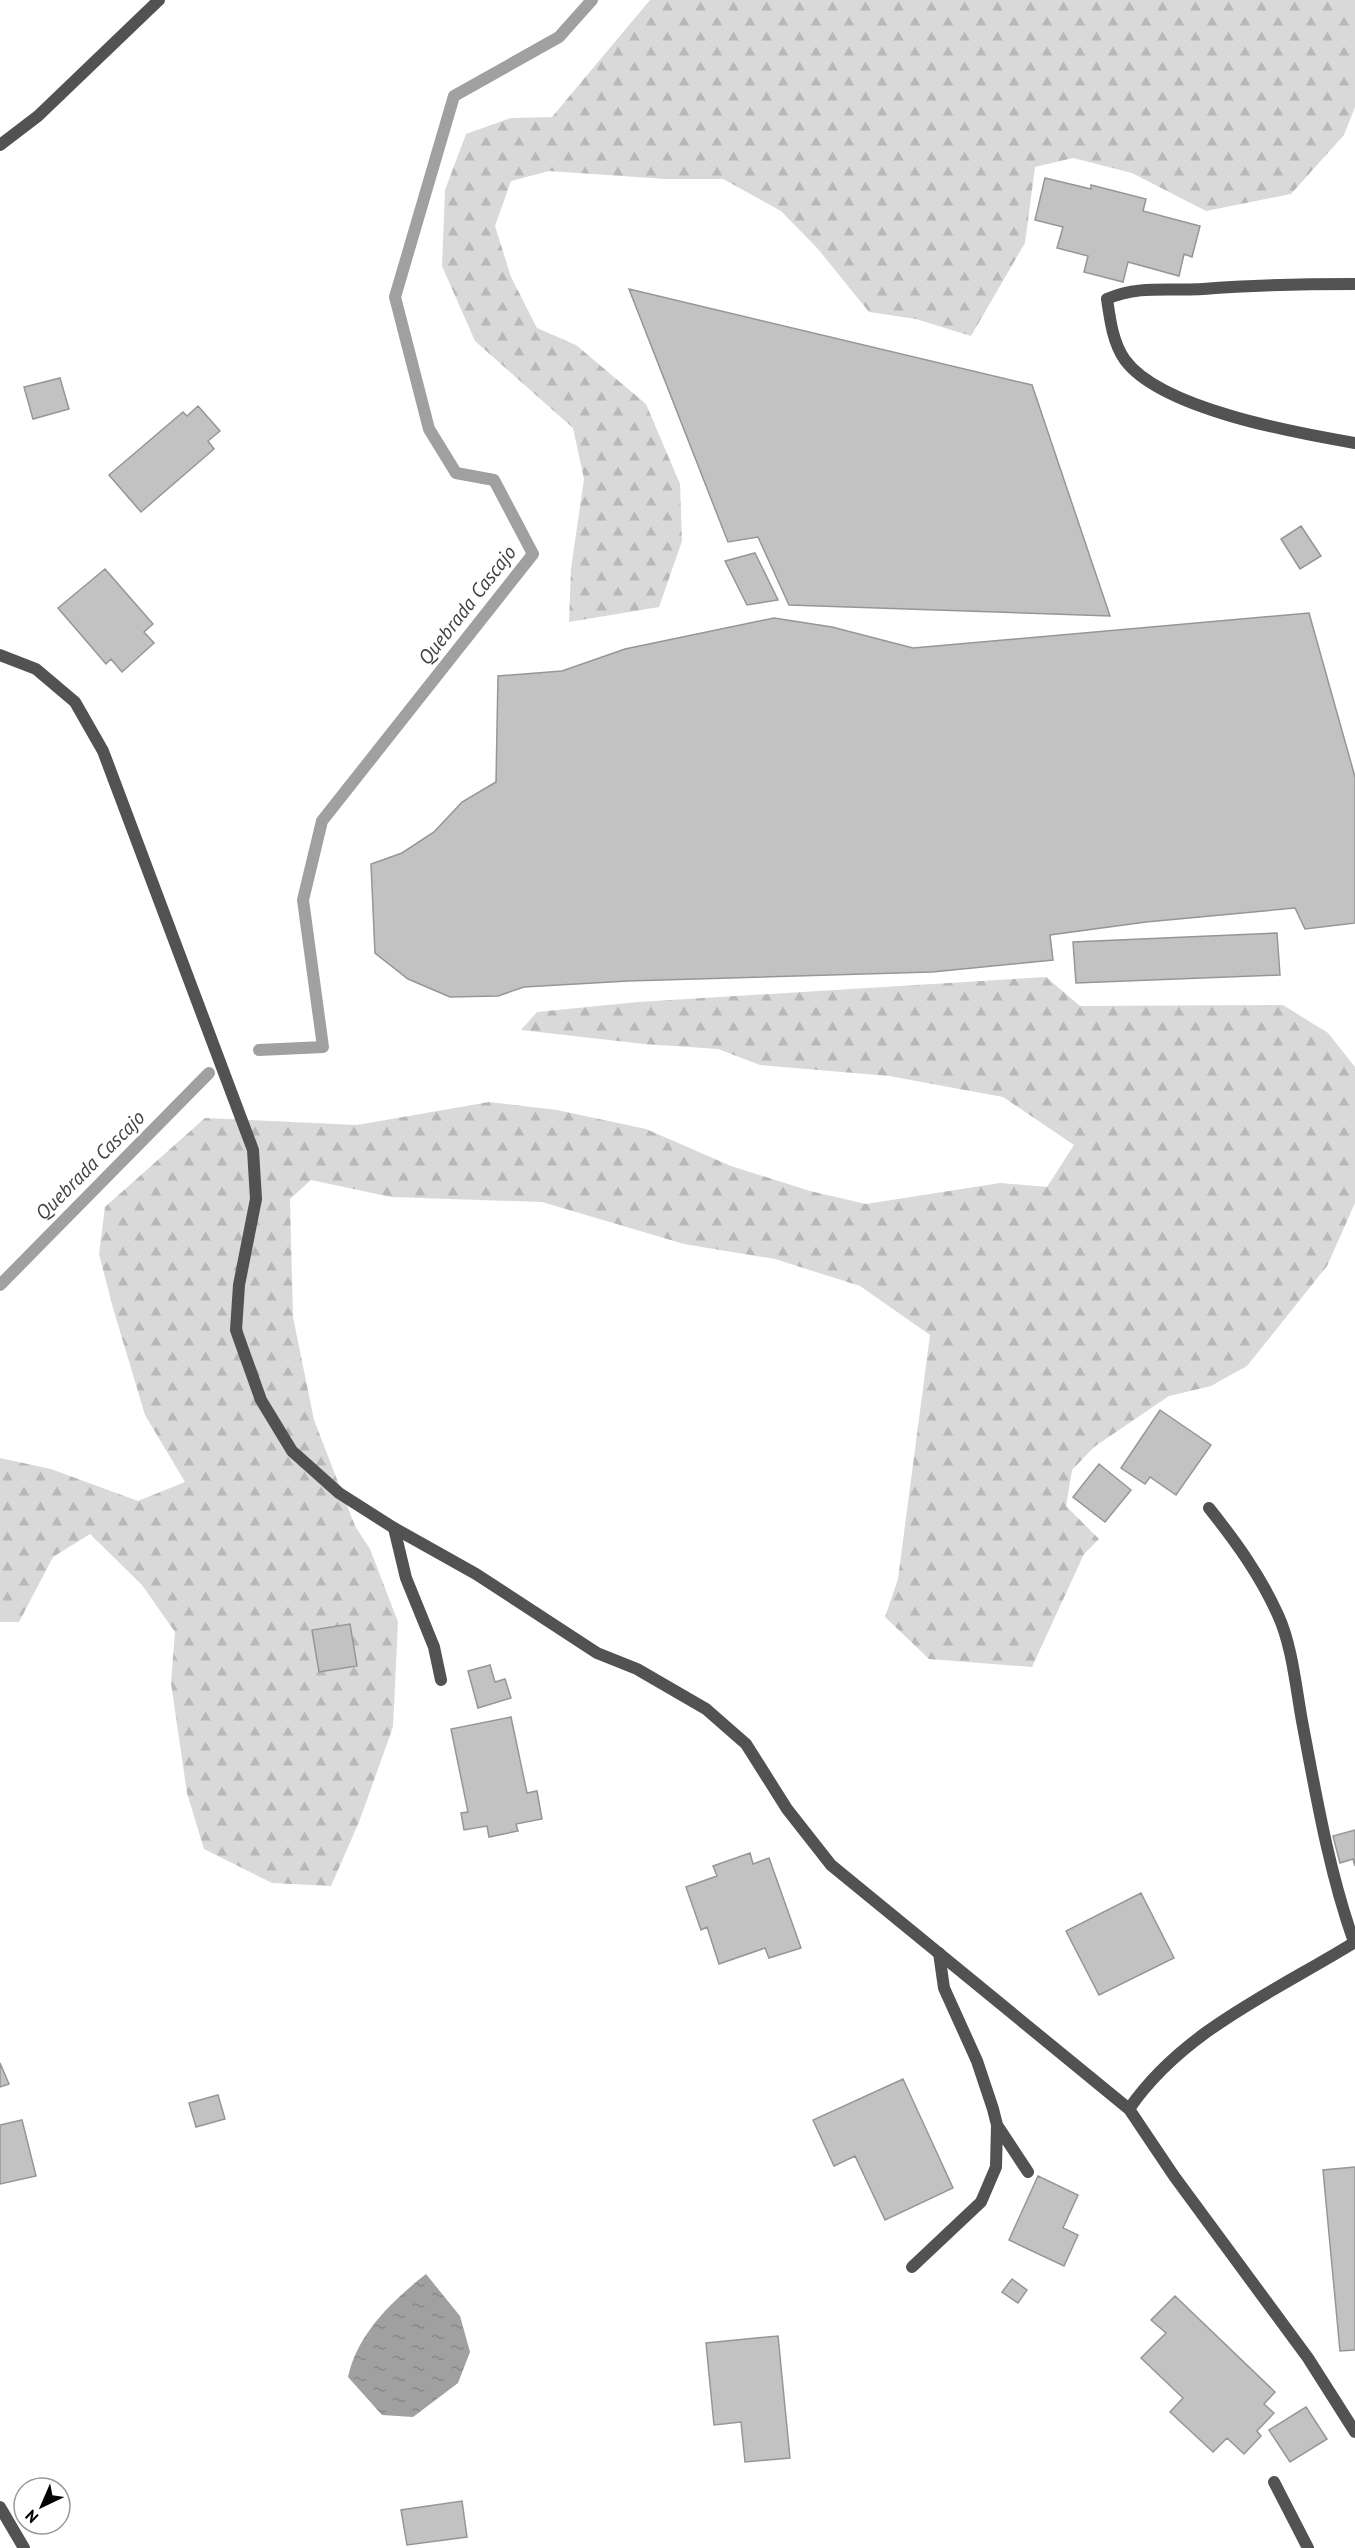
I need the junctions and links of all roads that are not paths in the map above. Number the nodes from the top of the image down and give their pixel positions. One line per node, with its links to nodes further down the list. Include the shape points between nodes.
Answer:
1 (159, 0): 2 (street, via 38,116)
2 (0, 145)
3 (1355, 284): 4 (street, via 1243,284 1125,291 1107,299 1111,327 1125,360 1153,386 1191,404 1312,436)
4 (1355, 443)
5 (0, 655): 7 (street, via 36,669 75,702 103,751 253,1150 256,1198 239,1285 236,1330 261,1400 292,1452 339,1493)
6 (1209, 1508): 9 (street, via 1250,1560 1279,1617 1294,1673 1317,1799 1346,1920)
7 (394, 1528): 8 (street, via 406,1578 434,1647); 10 (street, via 476,1574 597,1653 637,1669 706,1709 746,1744 787,1809 831,1865)
8 (441, 1680)
9 (1355, 1942): 11 (street, via 1249,2004 1188,2046)
10 (939, 1953): 11 (street); 12 (street, via 944,1988 977,2061)
11 (1129, 2109): 15 (street, via 1308,2358)
12 (997, 2125): 13 (street); 14 (street, via 996,2167 981,2202)
13 (1028, 2172)
14 (912, 2267)
15 (1355, 2433)
16 (1274, 2482): 19 (street)
17 (0, 2507): 18 (street)
18 (24, 2548)
19 (1308, 2548)

